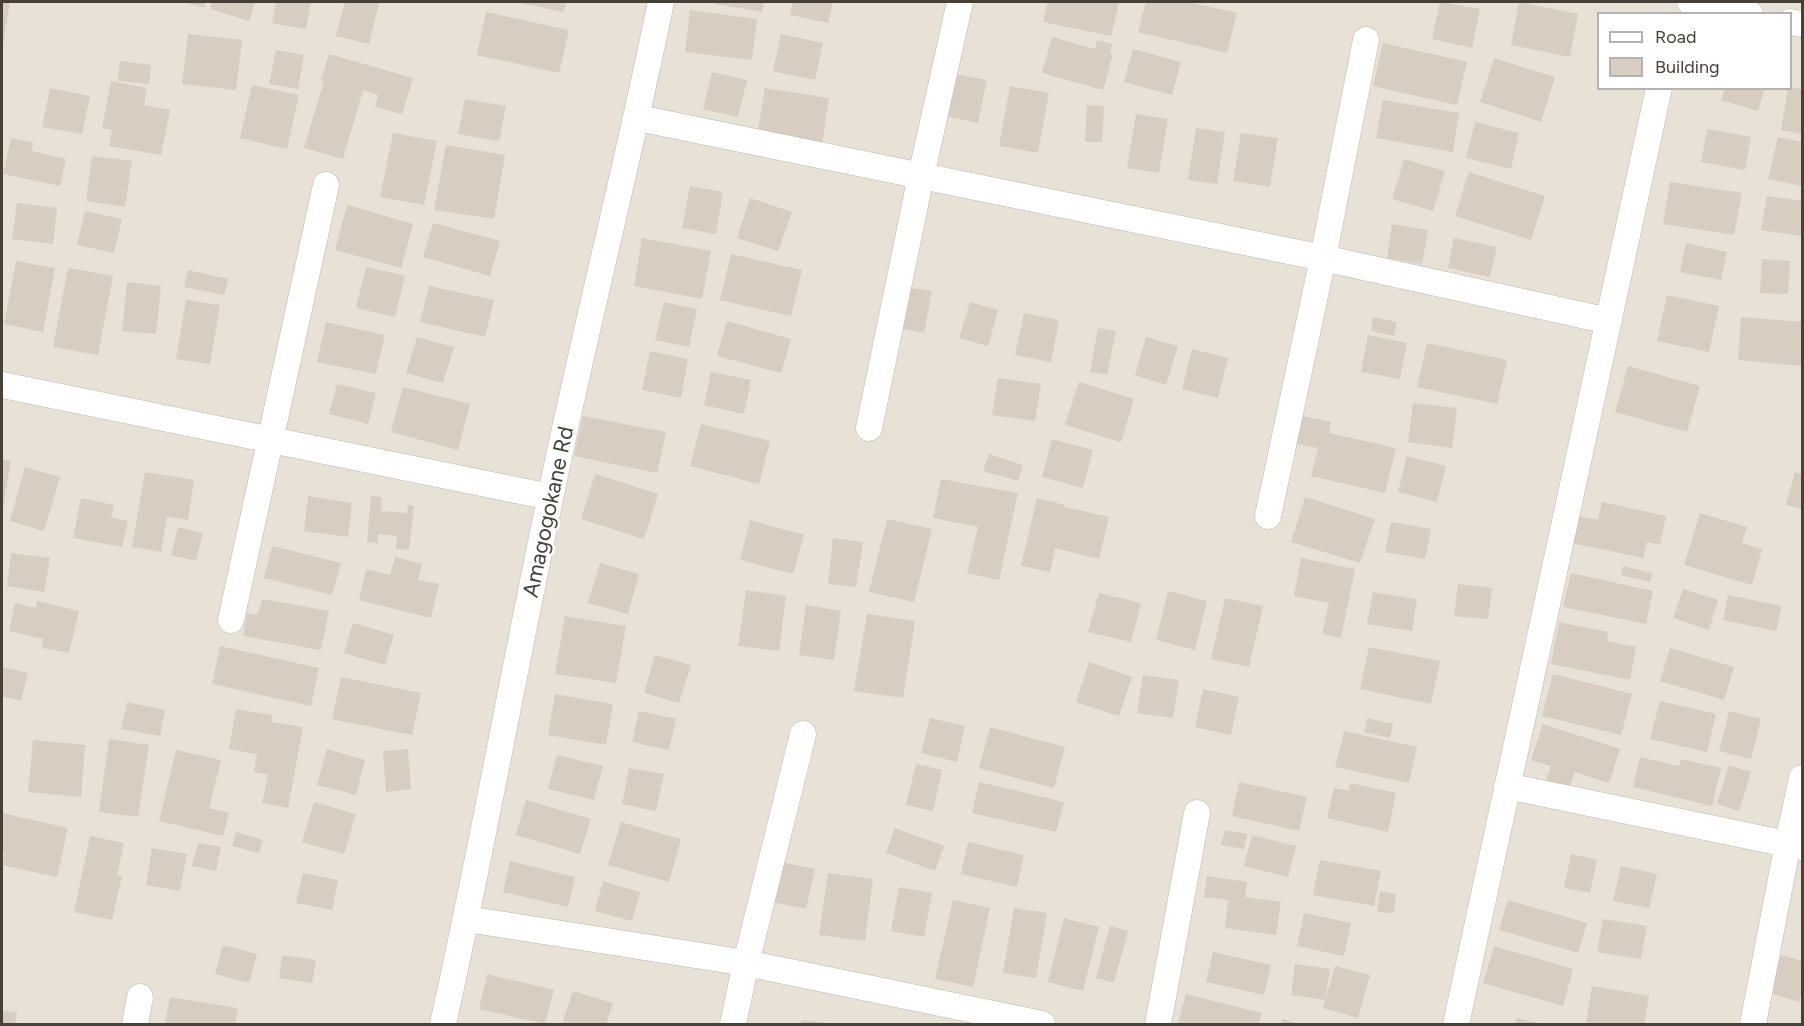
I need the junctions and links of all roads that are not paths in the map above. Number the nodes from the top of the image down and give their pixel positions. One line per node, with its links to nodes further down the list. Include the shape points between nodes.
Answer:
1 (661, 2): 7 (street, Amagogokane Rd)
2 (960, 2): 8 (street)
3 (1690, 2): 4 (street)
4 (1740, 12)
5 (1366, 40): 10 (street)
6 (1659, 90): 11 (street)
7 (638, 118): 8 (street); 15 (street, Amagogokane Rd)
8 (921, 176): 10 (street); 13 (street)
9 (326, 185): 14 (street)
10 (1323, 258): 11 (street); 16 (street)
11 (1610, 321): 20 (street)
12 (2, 385): 14 (street)
13 (870, 428)
14 (270, 441): 15 (street); 17 (street)
15 (550, 497): 23 (street, Amagogokane Rd)
16 (1268, 516)
17 (231, 620)
18 (803, 734): 24 (street)
19 (1803, 778): 22 (street)
20 (1507, 786): 22 (street); 31 (street)
21 (1197, 813): 30 (street)
22 (1795, 845): 32 (street)
23 (467, 919): 24 (street); 27 (street, Amagogokane Rd)
24 (746, 963): 28 (street); 29 (street)
25 (140, 997): 26 (street)
26 (135, 1024)
27 (443, 1024)
28 (734, 1024)
29 (1042, 1024)
30 (1158, 1024)
31 (1456, 1024)
32 (1753, 1024)

